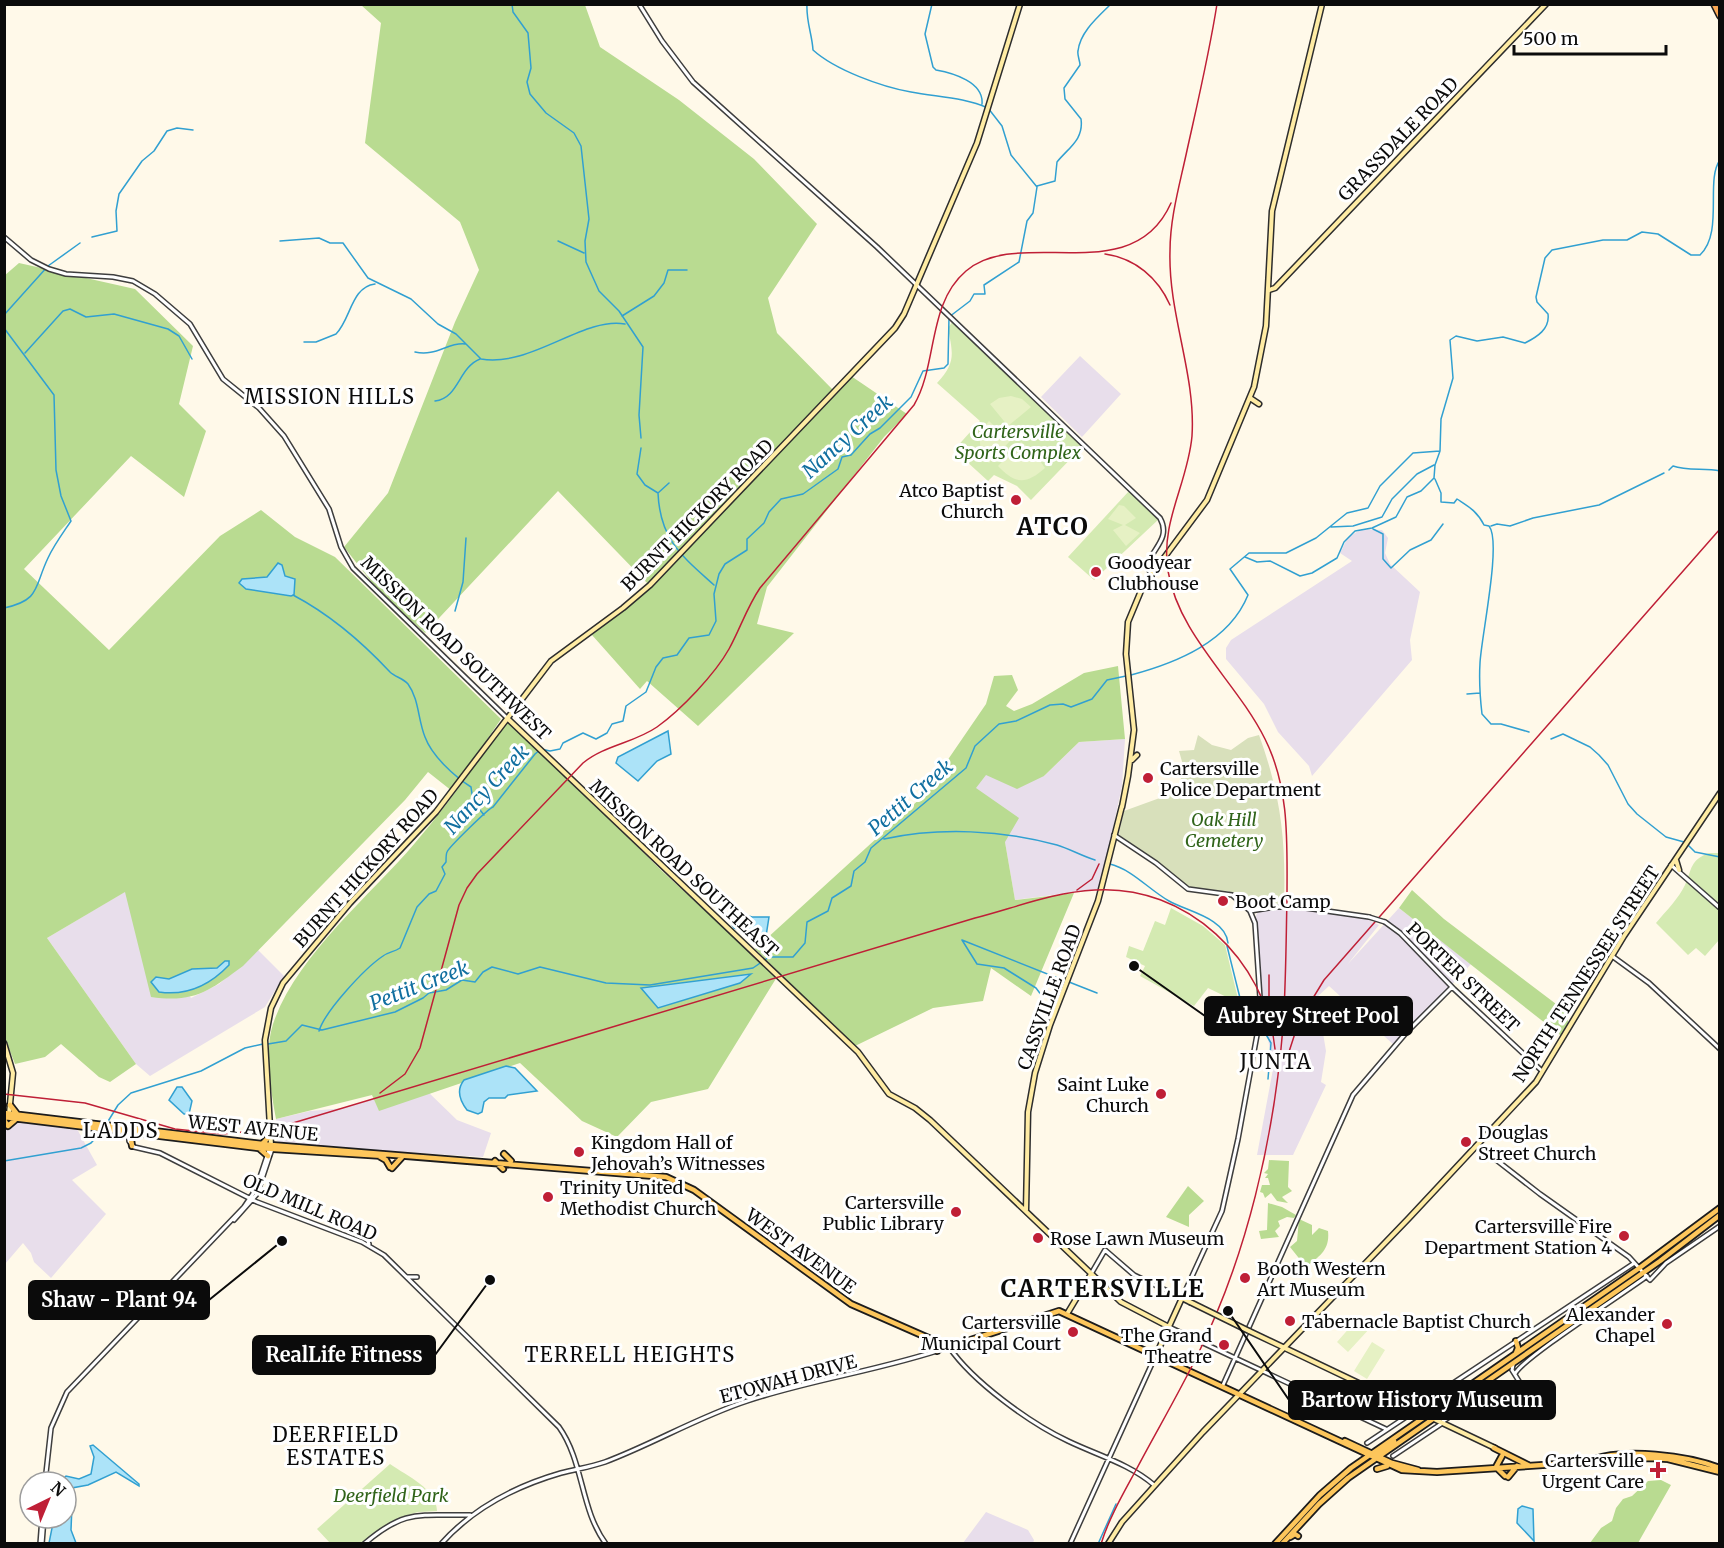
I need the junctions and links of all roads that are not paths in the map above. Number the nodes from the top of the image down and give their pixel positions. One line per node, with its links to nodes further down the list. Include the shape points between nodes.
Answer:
1 (639, 4): 9 (street, via 693,82)
2 (1020, 4): 9 (main road, BURNT HICKORY ROAD, via 976,146)
3 (1322, 4): 10 (main road, CASSVILLE ROAD, via 1273,206)
4 (1546, 4): 10 (main road, GRASSDALE ROAD)
5 (1715, 4): 6 (highway); 7 (highway)
6 (1719, 9)
7 (1719, 16)
8 (4, 237): 21 (street, MISSION ROAD SOUTHWEST, via 31,260 49,269 133,281 190,324 223,379 259,408 284,436 329,508 352,568)
9 (915, 283): 14 (street, via 1161,519 1163,539); 21 (main road, BURNT HICKORY ROAD, via 904,314 876,350 650,585 550,661)
10 (1271, 289): 11 (main road, CASSVILLE ROAD)
11 (1250, 397): 12 (main road); 13 (main road, CASSVILLE ROAD, via 1213,488)
12 (1259, 404)
13 (1171, 551): 15 (main road, CASSVILLE ROAD); 16 (main road, CASSVILLE ROAD)
14 (1147, 567): 15 (main road); 16 (street)
15 (1156, 569): 16 (main road, CASSVILLE ROAD)
16 (1151, 577): 17 (main road, CASSVILLE ROAD); 19 (main road, CASSVILLE ROAD, via 1131,618)
17 (1131, 611): 18 (main road, CASSVILLE ROAD); 18 (main road, via 1125,613)
18 (1128, 622): 19 (main road, CASSVILLE ROAD)
19 (1127, 658): 20 (main road, CASSVILLE ROAD)
20 (1130, 682): 23 (main road, CASSVILLE ROAD, via 1136,724); 24 (main road, CASSVILLE ROAD, via 1134,730)
21 (507, 718): 25 (main road, MISSION ROAD SOUTHWEST); 45 (main road, BURNT HICKORY ROAD, via 436,812 350,903 288,977 266,1028 264,1054)
22 (1137, 755): 23 (main road)
23 (1132, 760): 24 (main road, CASSVILLE ROAD)
24 (1128, 776): 27 (main road, CASSVILLE ROAD)
25 (569, 778): 64 (main road, MISSION ROAD SOUTHEAST, via 864,1058 887,1092 923,1114)
26 (1719, 793): 28 (main road, NORTH TENNESSEE STREET)
27 (1115, 836): 33 (street, via 1160,865 1187,889 1228,893); 61 (main road, CASSVILLE ROAD, via 1093,916 1035,1073 1028,1106)
28 (1676, 858): 29 (main road, NORTH TENNESSEE STREET); 30 (main road)
29 (1671, 865): 30 (street); 31 (main road, NORTH TENNESSEE STREET)
30 (1678, 870): 31 (main road); 32 (street)
31 (1666, 873): 34 (main road, NORTH TENNESSEE STREET)
32 (1719, 908)
33 (1250, 911): 35 (street, PORTER STREET, bridge, via 1299,907 1369,916 1385,922); 79 (street, via 1255,926 1259,1026 1224,1207)
34 (1612, 955): 37 (street, via 1649,983); 38 (main road, NORTH TENNESSEE STREET)
35 (1452, 987): 38 (street, PORTER STREET); 91 (street, via 1353,1095)
36 (4, 1043): 39 (main road, via 13,1071)
37 (1719, 1049)
38 (1544, 1072): 46 (main road, NORTH TENNESSEE STREET)
39 (11, 1104): 40 (main road); 41 (main road)
40 (6, 1115): 41 (main road, WEST AVENUE); 41 (main road, via 8,1126)
41 (18, 1117): 42 (main road, WEST AVENUE); 42 (main road, WEST AVENUE)
42 (111, 1128): 43 (main road, WEST AVENUE)
43 (129, 1130): 44 (main road, WEST AVENUE); 47 (street); 48 (main road, WEST AVENUE)
44 (138, 1134): 47 (main road, via 132,1138); 48 (main road, WEST AVENUE)
45 (272, 1144): 48 (main road, WEST AVENUE); 48 (main road, via 268,1141); 49 (main road, WEST AVENUE); 50 (street); 51 (main road, WEST AVENUE); 58 (street)
46 (1478, 1145): 72 (street); 87 (main road, NORTH TENNESSEE STREET)
47 (132, 1146): 59 (street, OLD MILL ROAD, via 160,1152)
48 (259, 1146): 50 (main road)
49 (391, 1155): 51 (main road, WEST AVENUE); 52 (main road, WEST AVENUE)
50 (268, 1156): 60 (street)
51 (379, 1156): 52 (main road, via 391,1167)
52 (405, 1156): 53 (main road, WEST AVENUE)
53 (495, 1161): 54 (main road, WEST AVENUE); 54 (main road, via 504,1153); 55 (main road)
54 (514, 1163): 56 (main road, WEST AVENUE)
55 (503, 1170)
56 (620, 1172): 57 (main road); 84 (main road, WEST AVENUE, via 666,1177 689,1186 851,1304)
57 (627, 1178)
58 (257, 1194): 60 (street); 62 (street)
59 (244, 1195): 60 (street, OLD MILL ROAD); 63 (street)
60 (252, 1199): 62 (street, OLD MILL ROAD); 63 (street); 68 (street)
61 (1026, 1202): 64 (main road); 66 (main road, CASSVILLE ROAD)
62 (260, 1203): 71 (street, OLD MILL ROAD)
63 (247, 1204): 68 (street)
64 (1020, 1205): 66 (main road, MISSION ROAD SOUTHEAST)
65 (1719, 1208): 72 (main road)
66 (1026, 1211): 73 (main road, MISSION ROAD SOUTHEAST)
67 (1719, 1215): 72 (main road)
68 (226, 1226): 120 (street, via 71,1386 54,1417)
69 (1719, 1226): 72 (street, via 1666,1263 1650,1280)
70 (366, 1236): 71 (street)
71 (370, 1246): 74 (street, OLD MILL ROAD)
72 (1639, 1269): 76 (street); 77 (main road); 78 (main road); 80 (street); 82 (main road)
73 (1091, 1274): 79 (street, via 1105,1250 1136,1276); 81 (main road); 83 (main road, MISSION ROAD SOUTHEAST, via 1123,1304)
74 (406, 1277): 75 (street, OLD MILL ROAD); 75 (street, via 416,1277)
75 (417, 1288): 121 (street, OLD MILL ROAD, via 559,1427 568,1441)
76 (1590, 1293): 77 (main road); 85 (street)
77 (1600, 1295): 89 (main road)
78 (1606, 1297): 80 (main road); 82 (main road)
79 (1182, 1298): 83 (main road); 87 (main road, bridge)
80 (1613, 1300): 95 (street, via 1538,1353)
81 (1067, 1314): 86 (main road, ETOWAH DRIVE, via 1058,1310); 90 (main road)
82 (1578, 1317): 92 (main road)
83 (1169, 1327): 90 (main road); 91 (street)
84 (934, 1341): 86 (main road, WEST AVENUE); 88 (main road)
85 (1516, 1341): 89 (main road); 100 (street)
86 (949, 1347): 88 (street, ETOWAH DRIVE); 112 (street, WEST AVENUE, via 987,1388 1063,1438)
87 (1283, 1347): 93 (main road, NORTH TENNESSEE STREET); 99 (main road)
88 (937, 1351): 121 (street, ETOWAH DRIVE, via 748,1400 618,1457)
89 (1516, 1353): 102 (main road)
90 (1156, 1355): 97 (main road); 112 (street)
91 (1235, 1358): 93 (street); 97 (street)
92 (1515, 1360): 94 (main road); 95 (street)
93 (1262, 1370): 98 (main road, NORTH TENNESSEE STREET); 103 (street)
94 (1501, 1370): 95 (street); 102 (main road, via 1441,1413)
95 (1514, 1375): 96 (street); 96 (street, via 1518,1383)
96 (1510, 1383): 102 (street)
97 (1223, 1385): 98 (main road)
98 (1240, 1393): 104 (main road); 124 (main road, NORTH TENNESSEE STREET)
99 (1403, 1404): 100 (main road); 102 (main road)
100 (1423, 1404): 102 (main road); 102 (street)
101 (1406, 1415): 102 (street); 102 (street); 103 (street)
102 (1426, 1416): 106 (main road); 108 (main road); 109 (main road); 110 (street)
103 (1386, 1429): 105 (street)
104 (1342, 1441): 107 (main road); 107 (main road, via 1352,1447 1353,1453)
105 (1367, 1443): 107 (main road); 109 (main road)
106 (1494, 1448): 111 (main road); 116 (main road)
107 (1360, 1449): 109 (main road); 113 (main road)
108 (1388, 1450): 109 (main road); 114 (main road)
109 (1373, 1456): 113 (main road); 114 (main road); 114 (main road, via 1380,1464 1377,1469); 126 (main road, via 1329,1490)
110 (1393, 1456): 114 (main road); 115 (main road)
111 (1502, 1456): 118 (main road); 119 (main road)
112 (1109, 1459): 124 (street, WEST AVENUE); 139 (street)
113 (1358, 1462): 126 (main road)
114 (1388, 1463): 115 (main road); 123 (main road)
115 (1396, 1464): 123 (main road)
116 (1528, 1465): 117 (main road); 122 (main road, via 1658,1458)
117 (1517, 1466): 118 (main road, via 1506,1477); 119 (main road)
118 (1496, 1467): 119 (main road); 123 (main road)
119 (1506, 1467)
120 (47, 1470)
121 (576, 1470): 128 (street, ETOWAH DRIVE, via 511,1492); 138 (street, OLD MILL ROAD, via 592,1521)
122 (1719, 1470)
123 (1420, 1471)
124 (1154, 1485): 140 (main road, NORTH TENNESSEE STREET)
125 (1302, 1506): 126 (main road)
126 (1311, 1510): 130 (main road); 132 (main road); 134 (main road)
127 (451, 1515): 129 (street); 131 (street); 136 (street, via 408,1516 383,1528)
128 (471, 1515): 129 (street); 131 (street, ETOWAH DRIVE)
129 (458, 1516): 131 (street)
130 (1315, 1517)
131 (459, 1524): 137 (street, ETOWAH DRIVE)
132 (1292, 1525): 134 (main road); 141 (main road)
133 (1283, 1526): 134 (main road)
134 (1286, 1535): 135 (main road); 141 (main road)
135 (1298, 1536)
136 (364, 1544)
137 (441, 1544)
138 (606, 1544)
139 (1070, 1544)
140 (1108, 1544)
141 (1279, 1544)

